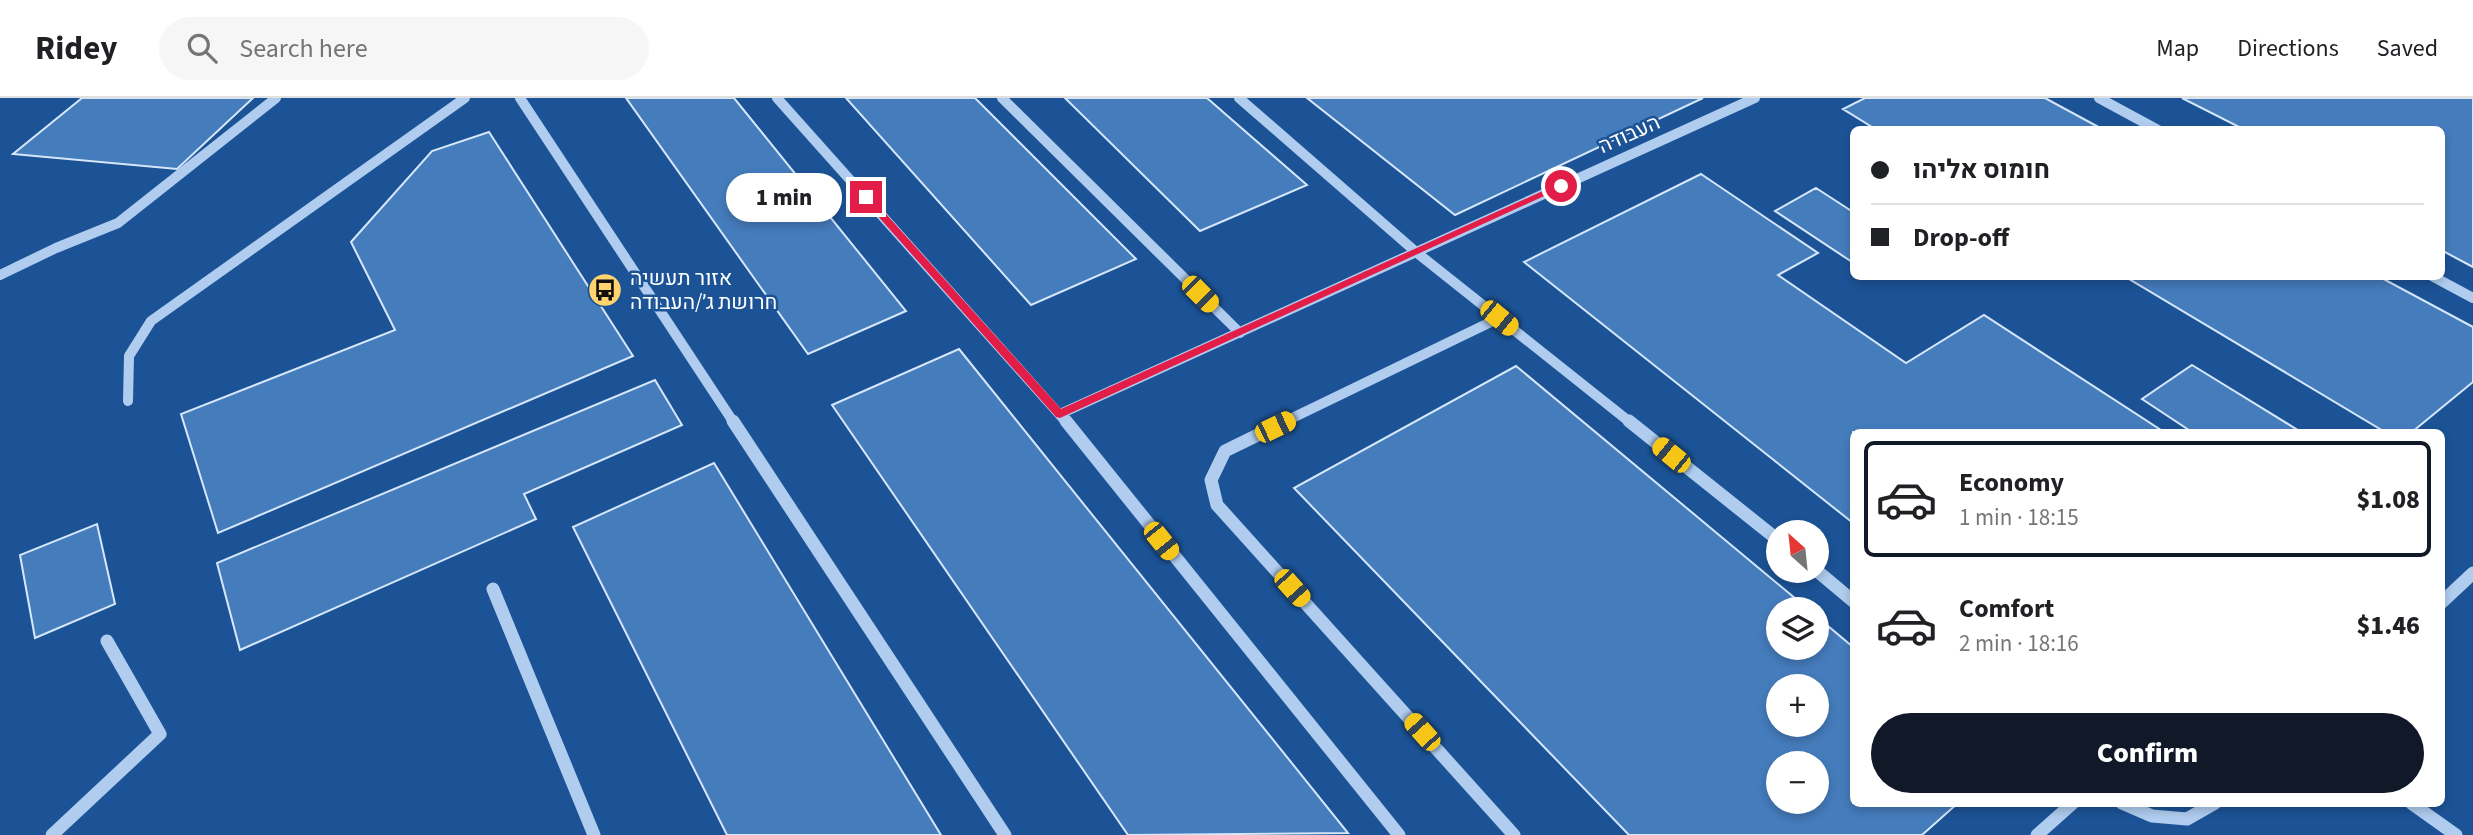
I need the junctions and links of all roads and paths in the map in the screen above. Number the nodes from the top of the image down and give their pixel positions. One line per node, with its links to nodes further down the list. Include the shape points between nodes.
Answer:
1 (276, 98): 11 (street, via 118,223)
2 (465, 98): 16 (street, via 151,321 129,356)
3 (520, 98): 31 (street)
4 (777, 98): 17 (street)
5 (1002, 98): 15 (street)
6 (1239, 98): 10 (street)
7 (1755, 98): 10 (street, העבודה)
8 (2099, 98): 9 (street)
9 (2151, 126)
10 (1416, 251): 14 (street); 15 (street, העבודה)
11 (0, 275)
12 (2439, 280): 13 (street)
13 (2473, 298)
14 (1499, 318): 18 (street); 33 (street, via 1224,451 1212,481 1217,505)
15 (1240, 333): 17 (street, העבודה)
16 (128, 401)
17 (1060, 414): 32 (street)
18 (1766, 530)
19 (2473, 573): 23 (street)
20 (1829, 581): 22 (street)
21 (494, 589): 30 (street)
22 (1850, 598)
23 (2445, 599)
24 (107, 641): 29 (street, via 160,734)
25 (2069, 807): 34 (street)
26 (2131, 807): 27 (street, via 2152,816 2187,819)
27 (2208, 807)
28 (2417, 807): 35 (street)
29 (52, 835)
30 (594, 835)
31 (1005, 835)
32 (1399, 835)
33 (1514, 835)
34 (2038, 835)
35 (2456, 835)

